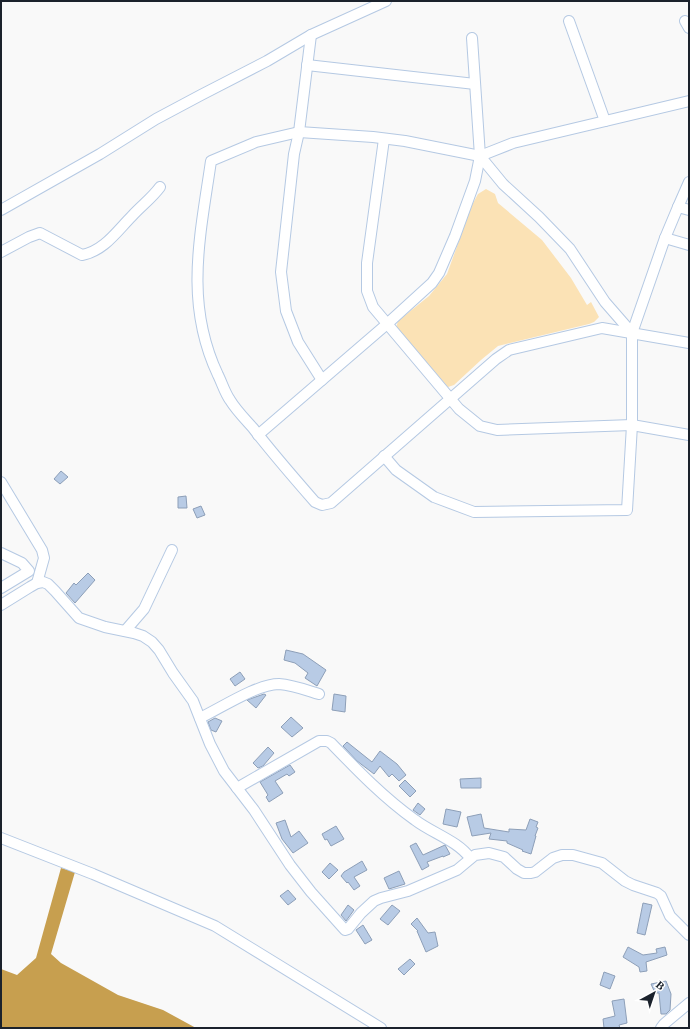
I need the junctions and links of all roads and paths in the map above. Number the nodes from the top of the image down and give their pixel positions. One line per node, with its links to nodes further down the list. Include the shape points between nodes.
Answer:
1 (386, 1): 3 (street)
2 (569, 21): 8 (street)
3 (311, 35): 5 (street); 15 (street, via 156,119)
4 (472, 38): 6 (street)
5 (307, 65): 6 (street); 9 (street)
6 (475, 84): 11 (street)
7 (689, 102): 8 (street)
8 (605, 121): 11 (street, via 513,143)
9 (300, 132): 10 (street); 23 (street, via 294,154 281,272 286,311 298,342); 26 (street, via 256,142 210,161 198,250 197,304 203,337 212,363 230,400)
10 (384, 139): 11 (street); 20 (street, via 367,263 367,291 373,307)
11 (480, 156): 20 (street, via 475,181 439,273 432,283); 21 (street, via 503,184 570,249 605,302)
12 (689, 182): 14 (street)
13 (160, 187): 19 (street, via 154,196 92,253 82,256 40,233)
14 (678, 207): 16 (street); 17 (street)
15 (1, 210)
16 (689, 210)
17 (665, 238): 18 (street); 21 (street)
18 (689, 245)
19 (1, 252)
20 (387, 324): 23 (street); 24 (street)
21 (632, 334): 22 (street); 24 (street, via 602,328 509,350); 25 (street)
22 (689, 342)
23 (322, 380): 26 (street)
24 (450, 399): 25 (street, via 459,410 480,426 498,430); 28 (street)
25 (632, 424): 27 (street); 28 (street, via 627,510 474,512 434,497 396,470)
26 (258, 435): 28 (street, via 315,502 322,505 331,503)
27 (689, 435)
28 (384, 456)
29 (1, 482): 32 (street, via 42,550 44,558)
30 (172, 550): 35 (street, via 144,609)
31 (1, 553): 33 (street, via 22,563 29,571)
32 (37, 583): 34 (street); 35 (street, via 48,584 79,618)
33 (1, 588)
34 (1, 606)
35 (125, 631): 37 (street, via 143,636 159,650 193,701)
36 (319, 694): 37 (street, via 281,684 266,685)
37 (200, 718): 38 (street, via 224,771)
38 (237, 788): 40 (street, via 319,741 327,741 412,819 459,847); 40 (street, via 290,865 345,930 374,901 408,892 446,876)
39 (1, 838): 44 (street, via 215,926)
40 (470, 858): 41 (street, via 481,853 497,854 517,869 531,874 553,858 564,855 602,863 629,883 661,896 670,916)
41 (689, 935)
42 (689, 1003): 43 (street)
43 (664, 1027)
44 (381, 1028)

